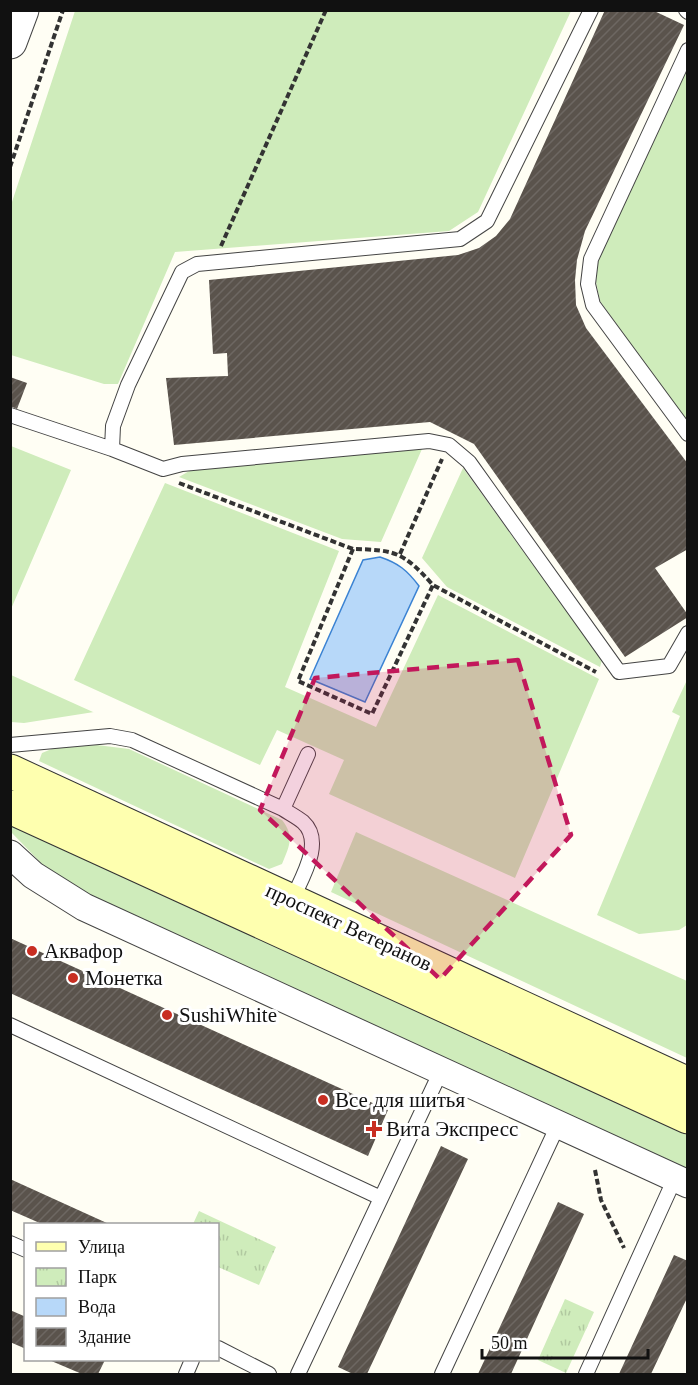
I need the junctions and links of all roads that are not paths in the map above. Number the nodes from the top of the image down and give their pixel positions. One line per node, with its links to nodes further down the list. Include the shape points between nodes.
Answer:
1 (22, 10): 3 (street)
2 (591, 10): 7 (lane, via 487,221 460,239 197,264 182,272 128,385 113,426)
3 (10, 42)
4 (687, 50): 6 (lane, via 591,259 588,284 593,305)
5 (10, 415): 7 (lane)
6 (687, 434)
7 (112, 449): 8 (lane, via 163,468 429,441 449,445 469,462 619,672 669,666)
8 (687, 633)
9 (10, 745): 13 (lane, via 110,736 132,740)
10 (308, 754): 13 (lane)
11 (10, 771): 15 (main road, проспект Ветеранов)
12 (10, 807): 19 (main road, проспект Ветеранов)
13 (283, 809): 15 (lane, via 304,823 312,836 312,852)
14 (10, 854): 17 (street, via 33,876 84,907)
15 (292, 900): 18 (main road, проспект Ветеранов)
16 (10, 1025): 22 (lane)
17 (441, 1071): 20 (street); 22 (lane)
18 (687, 1084)
19 (687, 1117)
20 (558, 1125): 21 (street); 28 (lane)
21 (681, 1181): 29 (lane, via 635,1267)
22 (381, 1198): 27 (lane)
23 (10, 1243): 24 (lane)
24 (24, 1249)
25 (219, 1349): 26 (lane)
26 (269, 1374)
27 (298, 1374)
28 (442, 1374)
29 (586, 1374)

